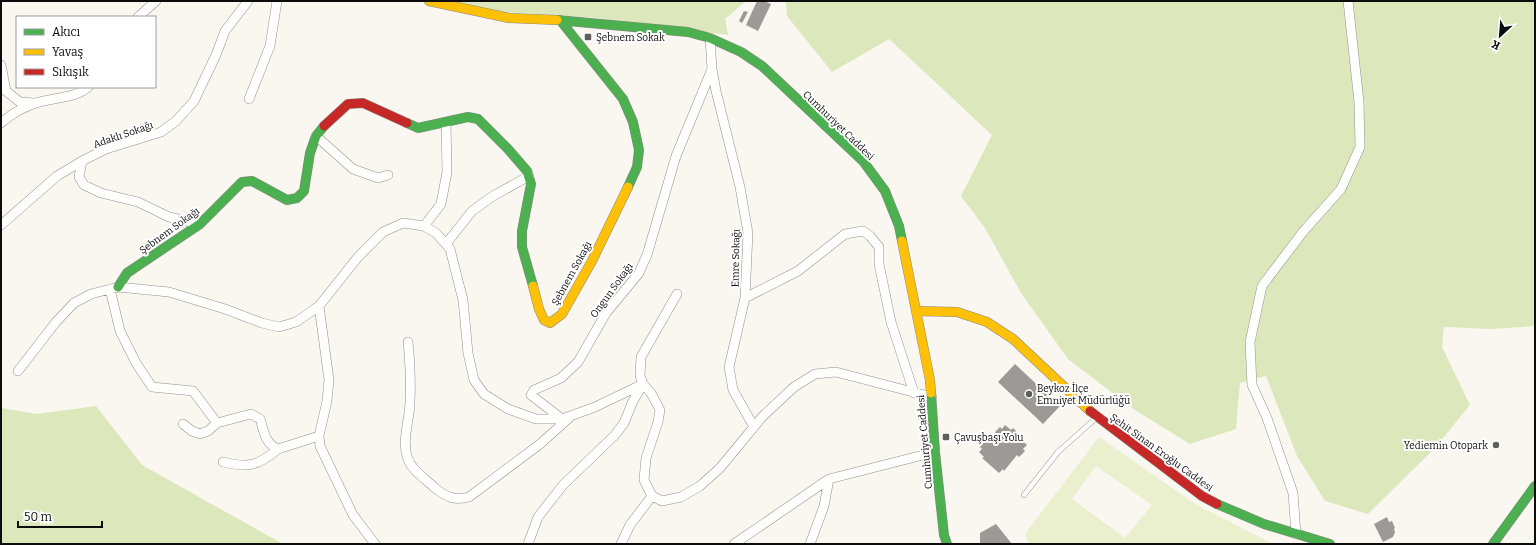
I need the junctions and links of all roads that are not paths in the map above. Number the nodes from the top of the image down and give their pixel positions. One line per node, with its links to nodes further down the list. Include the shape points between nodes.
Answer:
1 (156, 1): 6 (street)
2 (248, 1): 18 (street, Adaklı Sokağı, via 225,32 194,101 176,121 161,132 106,149)
3 (277, 1): 13 (street, via 270,46)
4 (429, 1): 7 (street, Cumhuriyet Caddesi, via 509,18)
5 (1348, 1): 49 (street, via 1360,102 1360,147 1341,189 1302,233 1262,286 1250,342 1252,385 1267,418 1293,493)
6 (139, 16)
7 (560, 20): 8 (street, Cumhuriyet Caddesi, via 688,32); 20 (street, Şebnem Sokağı, via 622,99 633,122 639,150 636,167 592,261 562,314 550,323 544,320 539,309 522,247 522,231 531,184)
8 (710, 38): 10 (street, Emre Sokağı); 29 (street, Cumhuriyet Caddesi, via 741,52 762,66 863,161 885,191 899,226)
9 (1, 65): 12 (street)
10 (712, 69): 27 (street, Emre Sokağı, via 740,187 748,233); 37 (street, Ongun Sokağı, via 676,156 647,255 639,273 606,313 578,362 561,378 534,390 531,395)
11 (87, 88): 14 (street, via 74,95)
12 (4, 89): 14 (street, via 20,102)
13 (249, 99)
14 (35, 103): 16 (street)
15 (446, 123): 17 (street, Şebnem Sokağı, via 418,128 363,103 355,103 348,104); 20 (street, Şebnem Sokağı, via 468,117 478,118 508,149); 23 (street, via 447,172 440,204)
16 (1, 124)
17 (316, 136): 19 (street, via 353,169 378,178); 21 (street, Şebnem Sokağı, via 310,153 304,191 297,198 287,200 252,181 242,182)
18 (82, 161): 21 (street, via 79,177 84,185 101,193 138,202 169,217); 22 (street, Adaklı Sokağı, via 57,176)
19 (388, 175)
20 (529, 176): 24 (street, via 472,211)
21 (200, 224): 25 (street, Şebnem Sokağı, via 128,273)
22 (1, 225)
23 (424, 226): 24 (street, via 436,233); 28 (street, via 403,223 383,232 358,257)
24 (446, 244): 37 (street, via 450,248 463,300 468,353 474,380 484,394 508,409 536,420)
25 (114, 288): 28 (street, via 169,292 279,327 296,322); 31 (street, via 91,294 74,303); 38 (street, via 120,331 152,387 193,391)
26 (677, 294): 32 (street, via 641,358 640,376)
27 (745, 298): 33 (street, via 798,271 845,234 863,231 879,247 879,264 891,322); 40 (street, Emre Sokağı, via 729,367 733,390)
28 (319, 306): 41 (street, via 329,380)
29 (917, 311): 34 (street, Cumhuriyet Caddesi); 36 (street, Şehit Sinan Eroğlu Caddesi, via 957,312 977,318 1000,330 1013,339)
30 (408, 342): 35 (street, via 411,391 406,433 407,456 413,467 448,498 456,500 469,497 540,444)
31 (18, 371)
32 (643, 384): 35 (street); 48 (street, via 660,410 646,458 644,480); 51 (street, via 624,423 615,435 563,485 538,517)
33 (914, 393): 34 (street); 40 (street, via 836,372 815,374 794,387)
34 (932, 398): 43 (street, Cumhuriyet Caddesi)
35 (572, 416): 37 (street)
36 (1097, 418): 47 (lane, via 1058,452); 49 (street, Şehit Sinan Eroğlu Caddesi, via 1219,506 1254,521)
37 (562, 419)
38 (216, 423): 39 (street, via 208,431 200,434); 42 (street, via 251,414 257,416 267,440 271,446)
39 (183, 424)
40 (754, 427): 48 (street, via 720,468 700,486 681,496 662,501)
41 (319, 436): 42 (street); 50 (street, via 320,446 352,515)
42 (278, 449): 44 (street, via 252,464 240,466)
43 (935, 452): 45 (street); 55 (street, Cumhuriyet Caddesi)
44 (223, 462)
45 (829, 479): 53 (street); 54 (street, via 824,506)
46 (1535, 486): 57 (street)
47 (1024, 495)
48 (652, 496): 52 (street, via 630,525)
49 (1296, 534): 56 (street, Şehit Sinan Eroğlu Caddesi)
50 (375, 544)
51 (528, 544)
52 (621, 544)
53 (734, 544)
54 (810, 544)
55 (947, 544)
56 (1330, 544)
57 (1492, 544)

